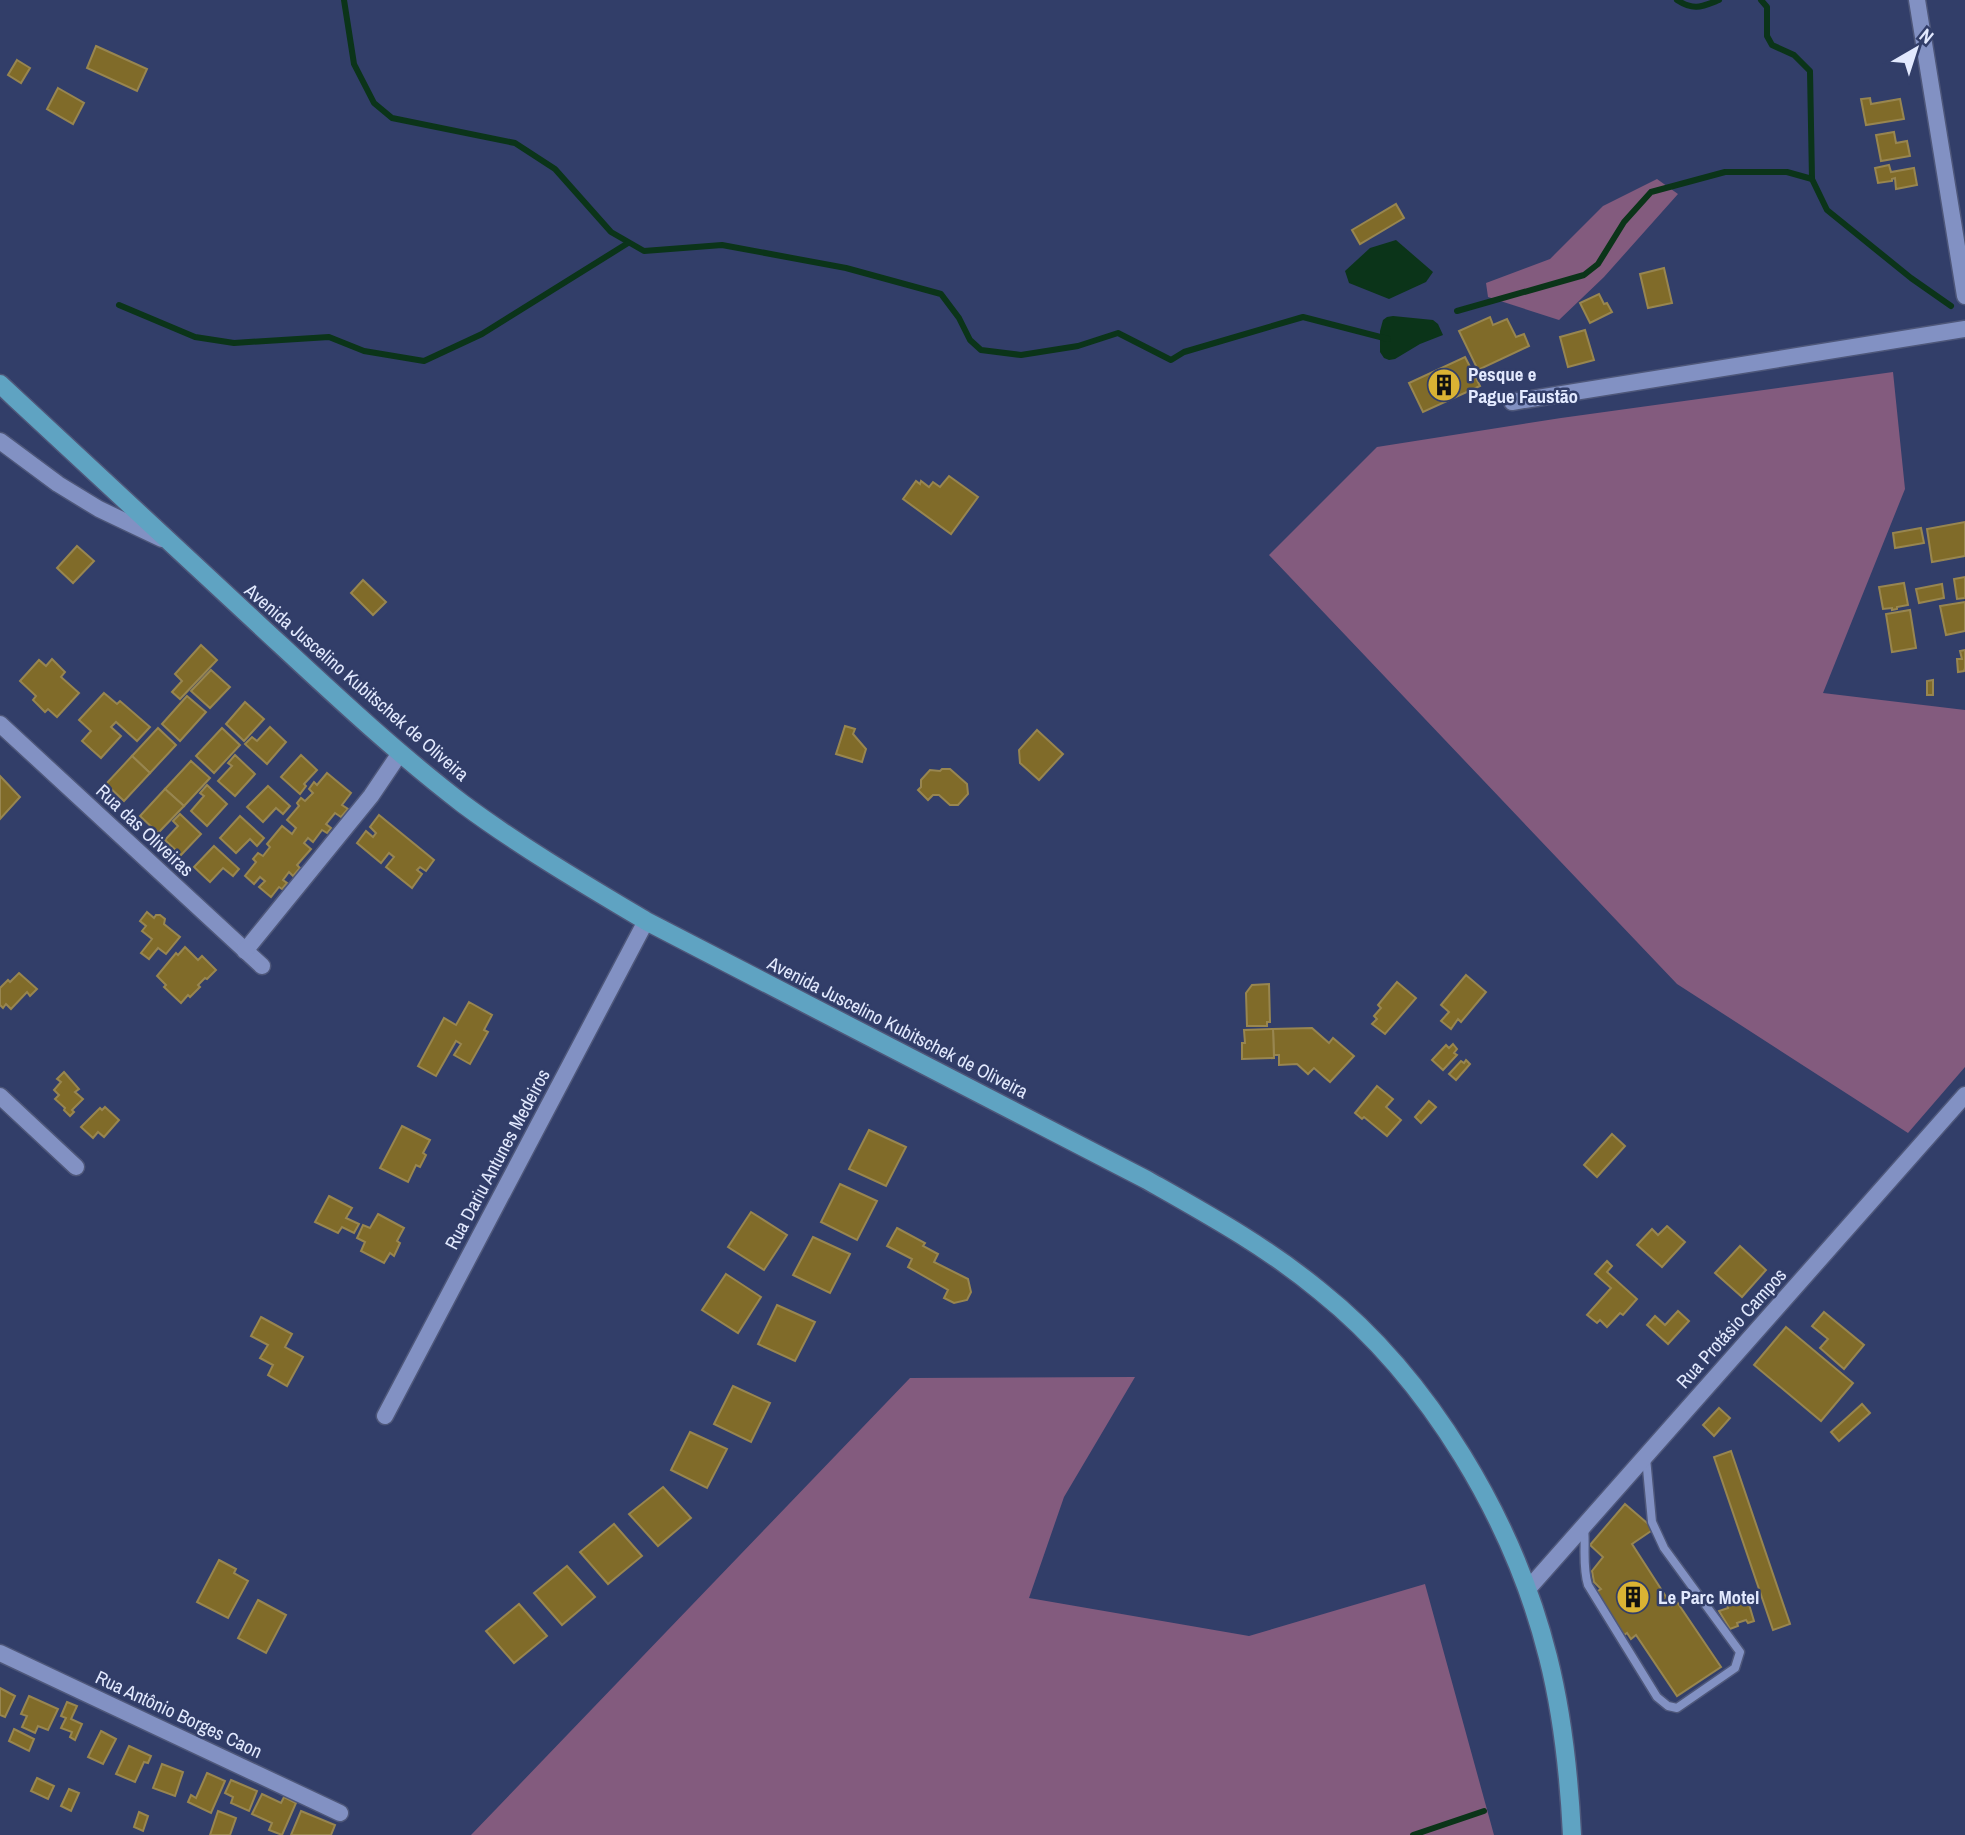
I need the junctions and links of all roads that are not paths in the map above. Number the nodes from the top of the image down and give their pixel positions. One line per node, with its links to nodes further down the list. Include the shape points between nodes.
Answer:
1 (1917, 0): 2 (street)
2 (1965, 296)
3 (1965, 329): 5 (street)
4 (0, 384): 7 (main road, Avenida Juscelino Kubitschek de Oliveira)
5 (1512, 402)
6 (0, 441): 7 (street, via 99,509)
7 (172, 544): 9 (main road, Avenida Juscelino Kubitschek de Oliveira)
8 (0, 724): 11 (street, Rua das Oliveiras)
9 (400, 753): 10 (main road, Avenida Juscelino Kubitschek de Oliveira, via 503,832); 11 (street)
10 (646, 921): 16 (street, Rua Dariu Antunes Medeiros); 19 (main road, Avenida Juscelino Kubitschek de Oliveira, via 1147,1180 1292,1269 1371,1337 1422,1397 1494,1513)
11 (246, 951): 12 (street, Rua das Oliveiras)
12 (262, 966)
13 (1965, 1095): 17 (street, Rua Protásio Campos)
14 (0, 1096): 15 (street)
15 (76, 1167)
16 (385, 1416)
17 (1646, 1455): 18 (street, Rua Protásio Campos); 18 (lane, via 1652,1522 1664,1548 1740,1652 1735,1668 1677,1708 1657,1697 1588,1585)
18 (1584, 1526): 19 (street, Rua Protásio Campos)
19 (1528, 1589): 22 (main road, Avenida Juscelino Kubitschek de Oliveira, via 1560,1712)
20 (0, 1653): 21 (street, Rua Antônio Borges Caon)
21 (340, 1813)
22 (1572, 1835)

